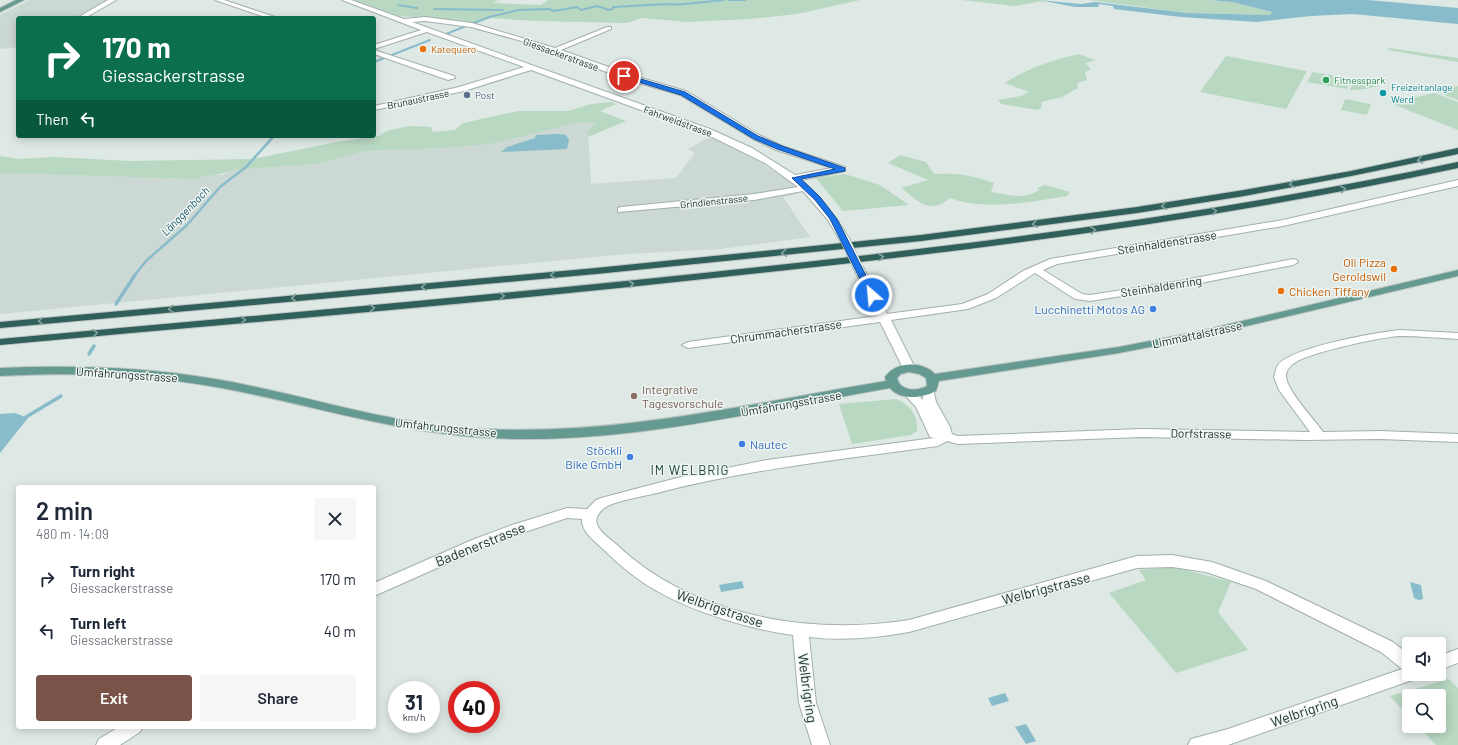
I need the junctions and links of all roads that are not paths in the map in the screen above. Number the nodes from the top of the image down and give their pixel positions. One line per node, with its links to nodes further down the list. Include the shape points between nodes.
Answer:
1 (21, 0): 5 (main road)
2 (114, 0): 6 (street)
3 (218, 0): 7 (street)
4 (345, 0): 8 (street, Fahrweidstrasse)
5 (0, 10)
6 (84, 16)
7 (269, 16)
8 (404, 22): 10 (street, Fahrweidstrasse); 12 (street, Giessackerstrasse, via 425,18 470,24)
9 (609, 28): 12 (street)
10 (427, 30): 11 (street); 14 (street, Fahrweidstrasse)
11 (376, 46)
12 (554, 51): 19 (street, Giessackerstrasse, via 683,93 756,137 842,169)
13 (376, 53): 15 (street)
14 (530, 68): 16 (street, Brunaustrasse, via 461,89); 19 (street, Fahrweidstrasse, via 733,142 767,159)
15 (451, 78)
16 (376, 108)
17 (1458, 151): 27 (highway, one-way to 27, via 1212,198 929,237 722,260)
18 (1458, 165): 29 (highway, one-way to 18, via 571,290 946,249 1221,210)
19 (796, 178): 21 (street, Fahrweidstrasse)
20 (1458, 183): 24 (street, Steinhaldenstrasse, via 1321,215 1064,259)
21 (807, 188): 22 (street, Grindlenstrasse, via 754,197); 26 (street, Fahrweidstrasse, bridge, via 826,209 845,240)
22 (621, 210)
23 (1293, 262): 24 (street, Steinhaldenring, via 1090,298 1079,297)
24 (1036, 269): 26 (street, Steinhaldenstrasse, via 992,296 964,307)
25 (1458, 273): 33 (main road, Limmattalstrasse, via 1196,335 1119,350)
26 (884, 318): 30 (street, Chrummacherstrasse); 31 (street, Fahrweidstrasse)
27 (0, 325)
28 (1458, 336): 37 (street, via 1399,333 1375,336 1293,359 1283,367 1280,377 1285,390)
29 (0, 342)
30 (688, 345)
31 (909, 368): 33 (main road, via 923,370); 34 (main road, via 893,373)
32 (0, 372): 34 (main road, Umfahrungsstrasse, via 92,370 162,375 222,384 398,423 479,432 543,434 601,432 679,422)
33 (933, 378): 35 (main road, via 934,384)
34 (893, 384): 36 (main road)
35 (929, 391): 36 (main road); 38 (street, via 930,403 946,432)
36 (910, 394): 38 (street, via 921,405 935,434)
37 (1320, 436): 38 (street, Dorfstrasse, via 1133,433 958,440); 39 (street, Dorfstrasse, via 1380,434)
38 (944, 437): 40 (street, via 938,442 767,465 677,482 610,499 601,503)
39 (1458, 438)
40 (590, 514): 41 (street, Badenerstrasse, via 567,513 523,526); 42 (street, Welbrigstrasse, via 589,522 599,538 662,587 736,617)
41 (376, 589)
42 (801, 630): 44 (street, Welbrigstrasse, via 879,631 909,626 1137,562 1172,561 1207,566 1261,586 1387,647); 49 (street, Welbrigring, via 802,669 814,730)
43 (1458, 656): 45 (street)
44 (1402, 659)
45 (1446, 660)
46 (1402, 676): 50 (street, Welbrigring, via 1228,737)
47 (131, 729): 48 (street)
48 (105, 745)
49 (821, 745)
50 (1197, 745)

